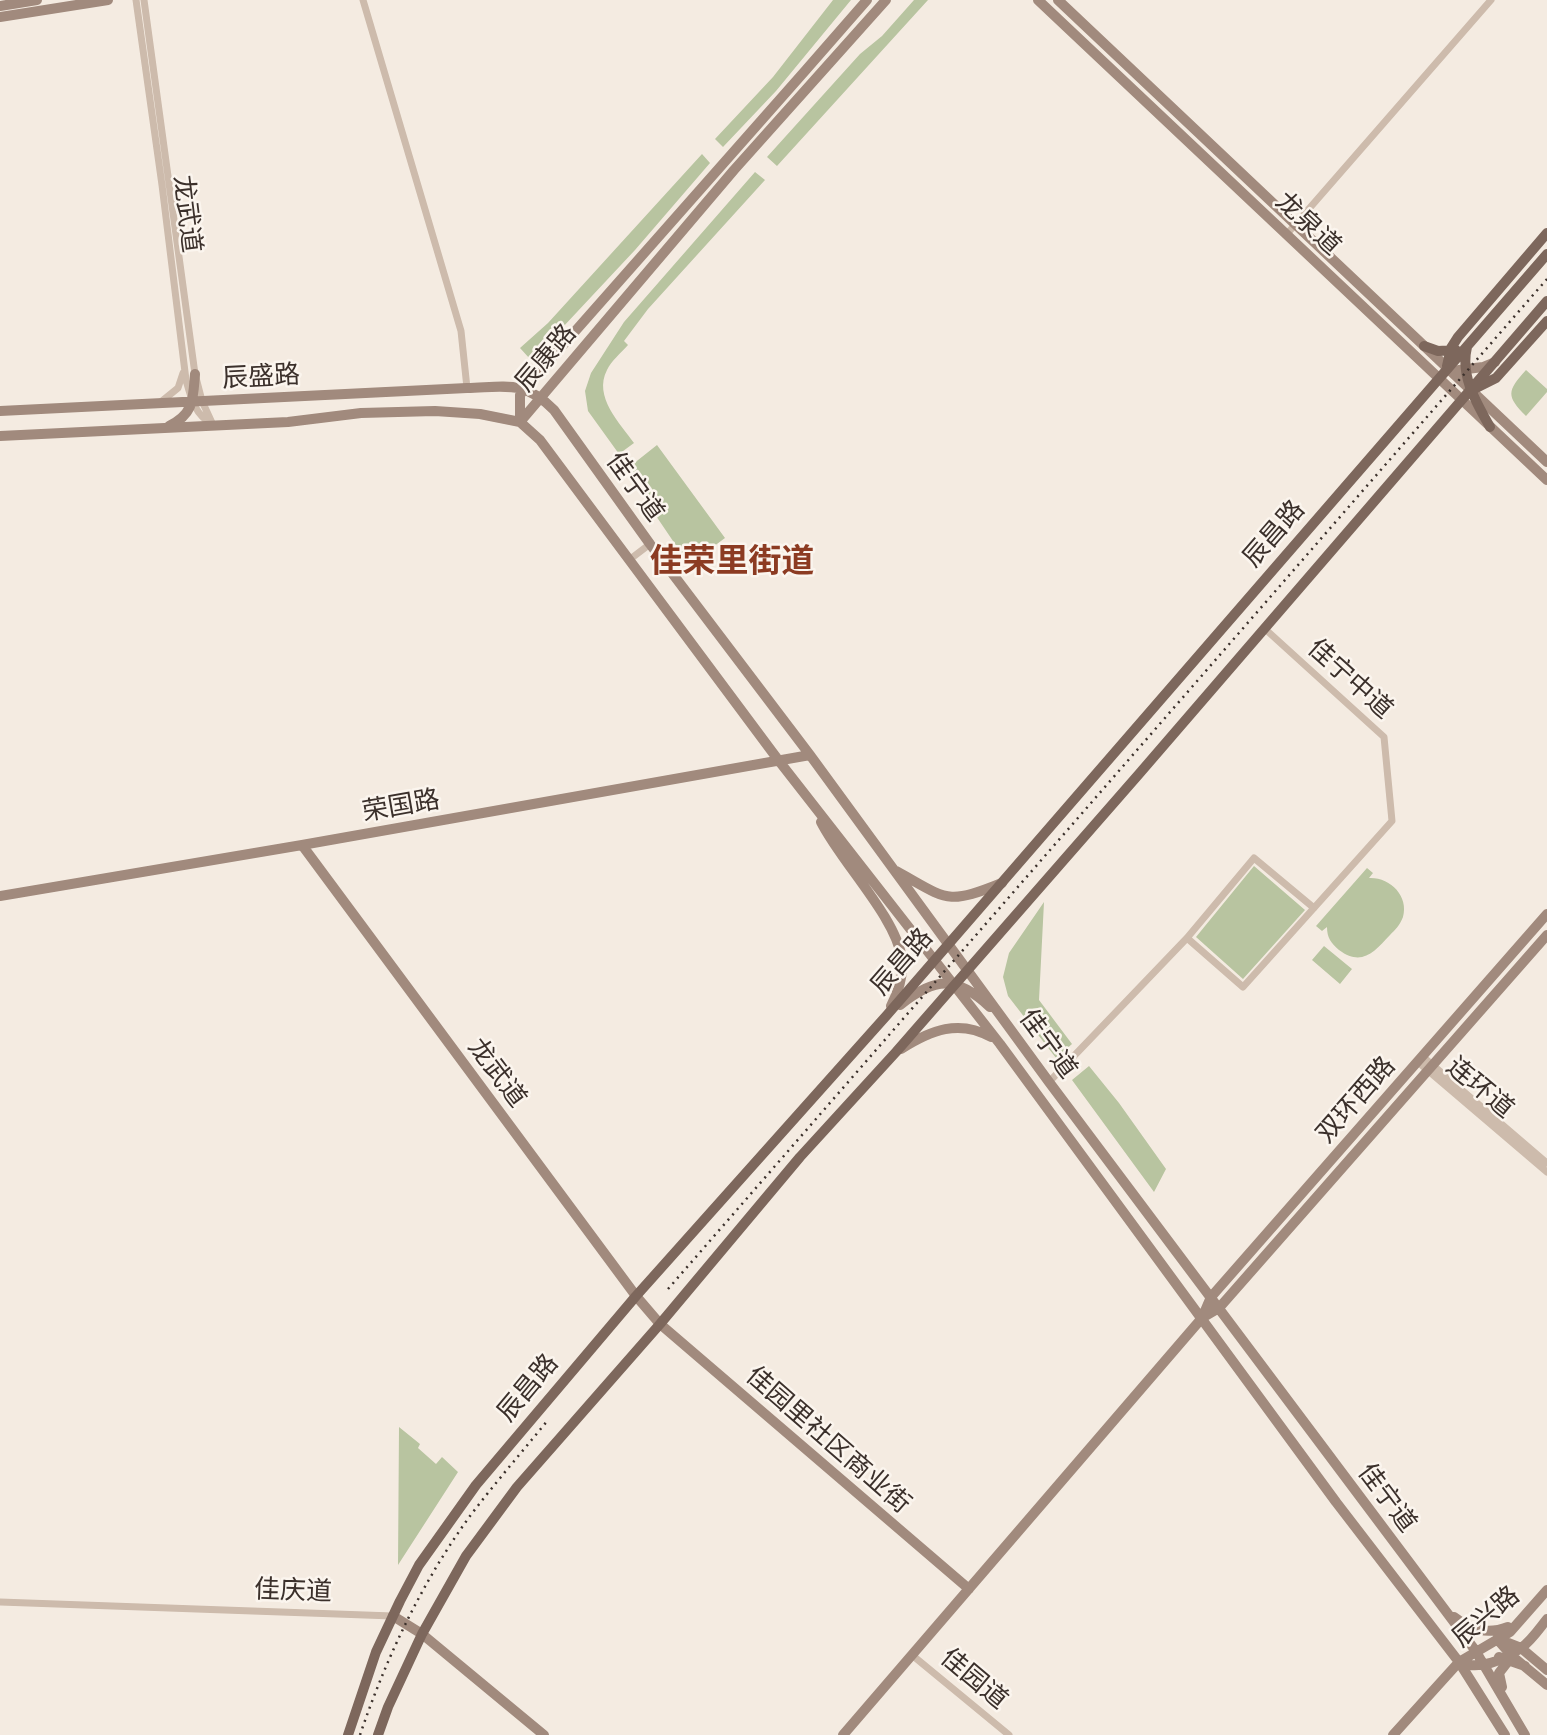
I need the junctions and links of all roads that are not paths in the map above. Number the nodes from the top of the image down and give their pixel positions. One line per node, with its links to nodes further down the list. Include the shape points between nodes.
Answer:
1 (37, 0): 11 (street)
2 (108, 0): 12 (street)
3 (136, 0): 24 (street, 龙武道)
4 (144, 0): 27 (street)
5 (363, 0): 29 (street, via 461,331)
6 (867, 0): 30 (street, 辰康路)
7 (886, 0): 32 (street, 辰康路)
8 (1038, 0): 15 (street, 龙泉道)
9 (1058, 0): 13 (street, 龙泉道)
10 (1491, 0): 13 (street)
11 (0, 6)
12 (0, 17)
13 (1295, 224): 15 (street); 20 (street, 龙泉道)
14 (1547, 233): 21 (main road)
15 (1287, 234): 22 (street, 龙泉道)
16 (1547, 254): 19 (main road, 辰昌路)
17 (1547, 301): 23 (main road, 辰昌路)
18 (1547, 321): 31 (main road, via 1496,378)
19 (1468, 344): 21 (main road); 25 (main road, 辰昌路); 26 (main road)
20 (1424, 346): 21 (main road); 25 (street, 龙泉道)
21 (1450, 352): 25 (main road)
22 (1416, 356): 25 (street); 28 (street, 龙泉道)
23 (1495, 362): 26 (street); 31 (main road, 辰昌路)
24 (184, 366): 34 (street, 龙武道); 35 (street, via 178,388)
25 (1447, 368): 26 (street); 28 (main road, 辰昌路); 31 (street, 龙泉道)
26 (1465, 370): 31 (main road)
27 (194, 374): 34 (street)
28 (1438, 377): 33 (street, 龙泉道); 52 (main road, 辰昌路)
29 (467, 388): 30 (street, 辰盛路); 34 (street, 辰盛路)
30 (525, 388): 32 (street, 佳宁道); 37 (street, 辰康路, via 520,396)
31 (1471, 390): 33 (main road, 辰昌路); 39 (main road); 42 (street, 龙泉道)
32 (541, 396): 37 (street, 辰康路); 44 (street, 佳宁道)
33 (1463, 401): 39 (street, 龙泉道); 46 (main road, 辰昌路)
34 (197, 402): 35 (street, 辰盛路); 38 (street, 龙武道); 40 (street)
35 (155, 404): 36 (street, 辰盛路)
36 (0, 411)
37 (520, 422): 38 (street, 辰盛路, via 435,411); 45 (street, 佳宁道, via 540,440)
38 (213, 425): 40 (street, 辰盛路)
39 (1490, 427): 43 (street, 龙泉道)
40 (166, 428): 41 (street, 辰盛路)
41 (0, 436)
42 (1547, 462)
43 (1547, 480)
44 (650, 544): 45 (street); 47 (street, 佳宁道)
45 (629, 560): 48 (street, 佳宁道)
46 (1264, 628): 54 (street, 佳宁中道, via 1384,737 1392,821); 60 (main road, 辰昌路)
47 (810, 755): 48 (street, 荣国路); 51 (street, 佳宁道)
48 (779, 761): 49 (street, 佳宁道); 50 (street, 荣国路)
49 (812, 803): 59 (street, 佳宁道); 62 (street, via 900,949 902,972)
50 (302, 845): 53 (street, 荣国路); 71 (street, 龙武道)
51 (894, 869): 52 (street, via 954,898); 58 (street, 佳宁道)
52 (1002, 883): 58 (main road, 辰昌路)
53 (0, 896)
54 (1314, 908): 57 (street, 佳宁中道, via 1243,987); 57 (street, via 1254,858)
55 (1547, 914): 66 (street, 双环西路)
56 (1547, 935): 67 (street, 双环西路)
57 (1187, 938): 68 (street)
58 (949, 944): 59 (main road, 辰昌路); 60 (street, 佳宁道)
59 (935, 960): 61 (street, 佳宁道); 62 (main road, 辰昌路)
60 (967, 968): 61 (main road, 辰昌路); 63 (street, 佳宁道)
61 (954, 984): 62 (street, via 927,987); 63 (street, via 977,994); 64 (street, 佳宁道); 65 (main road, 辰昌路)
62 (887, 1015): 71 (main road, 辰昌路)
63 (1005, 1022): 68 (street, 佳宁道)
64 (1000, 1044): 65 (street, via 984,1032 958,1026 927,1034); 74 (street, 佳宁道)
65 (896, 1052): 75 (main road, 辰昌路, via 800,1157)
66 (1420, 1059): 67 (street, 连环道); 72 (street, 双环西路)
67 (1431, 1069): 69 (street, 连环道); 70 (street, 连环道); 73 (street, 双环西路)
68 (1049, 1082): 72 (street, 佳宁道)
69 (1547, 1163)
70 (1547, 1172)
71 (636, 1296): 75 (street, 龙武道); 80 (main road, 辰昌路, via 451,1517)
72 (1211, 1297): 73 (street, 佳宁道); 74 (street, 双环西路)
73 (1219, 1308): 74 (street, 双环西路); 79 (street, 佳宁道)
74 (1202, 1318): 76 (street); 89 (street, 佳宁道)
75 (660, 1324): 76 (street, 佳园里社区商业街); 83 (main road, 辰昌路, via 517,1487 466,1556)
76 (969, 1589): 86 (street)
77 (1547, 1590): 81 (street, 辰兴路)
78 (0, 1602): 80 (street, 佳庆道)
79 (1442, 1608): 81 (street, via 1483,1631); 88 (street, 佳宁道)
80 (393, 1616): 83 (street, 佳庆道); 93 (main road, 辰昌路)
81 (1522, 1619): 84 (street, 辰兴路)
82 (1547, 1619): 85 (street, 辰兴路)
83 (422, 1634): 94 (main road, 辰昌路); 95 (street, 佳庆道)
84 (1497, 1639): 85 (street); 87 (street); 88 (street, 辰兴路)
85 (1521, 1648): 87 (street, 辰兴路); 90 (street)
86 (912, 1655): 96 (street); 97 (street, 佳园道)
87 (1508, 1657): 88 (street, 辰兴路); 91 (street); 92 (street, via 1499,1673)
88 (1480, 1658): 89 (street, 辰兴路); 89 (street, 辰兴路, via 1478,1667); 92 (street, 佳宁道)
89 (1461, 1664): 98 (street); 99 (street, 佳宁道)
90 (1547, 1670)
91 (1547, 1685)
92 (1507, 1705): 100 (street, 佳宁道)
93 (348, 1735)
94 (379, 1735)
95 (544, 1735)
96 (843, 1735)
97 (1009, 1735)
98 (1393, 1735)
99 (1504, 1735)
100 (1525, 1735)

